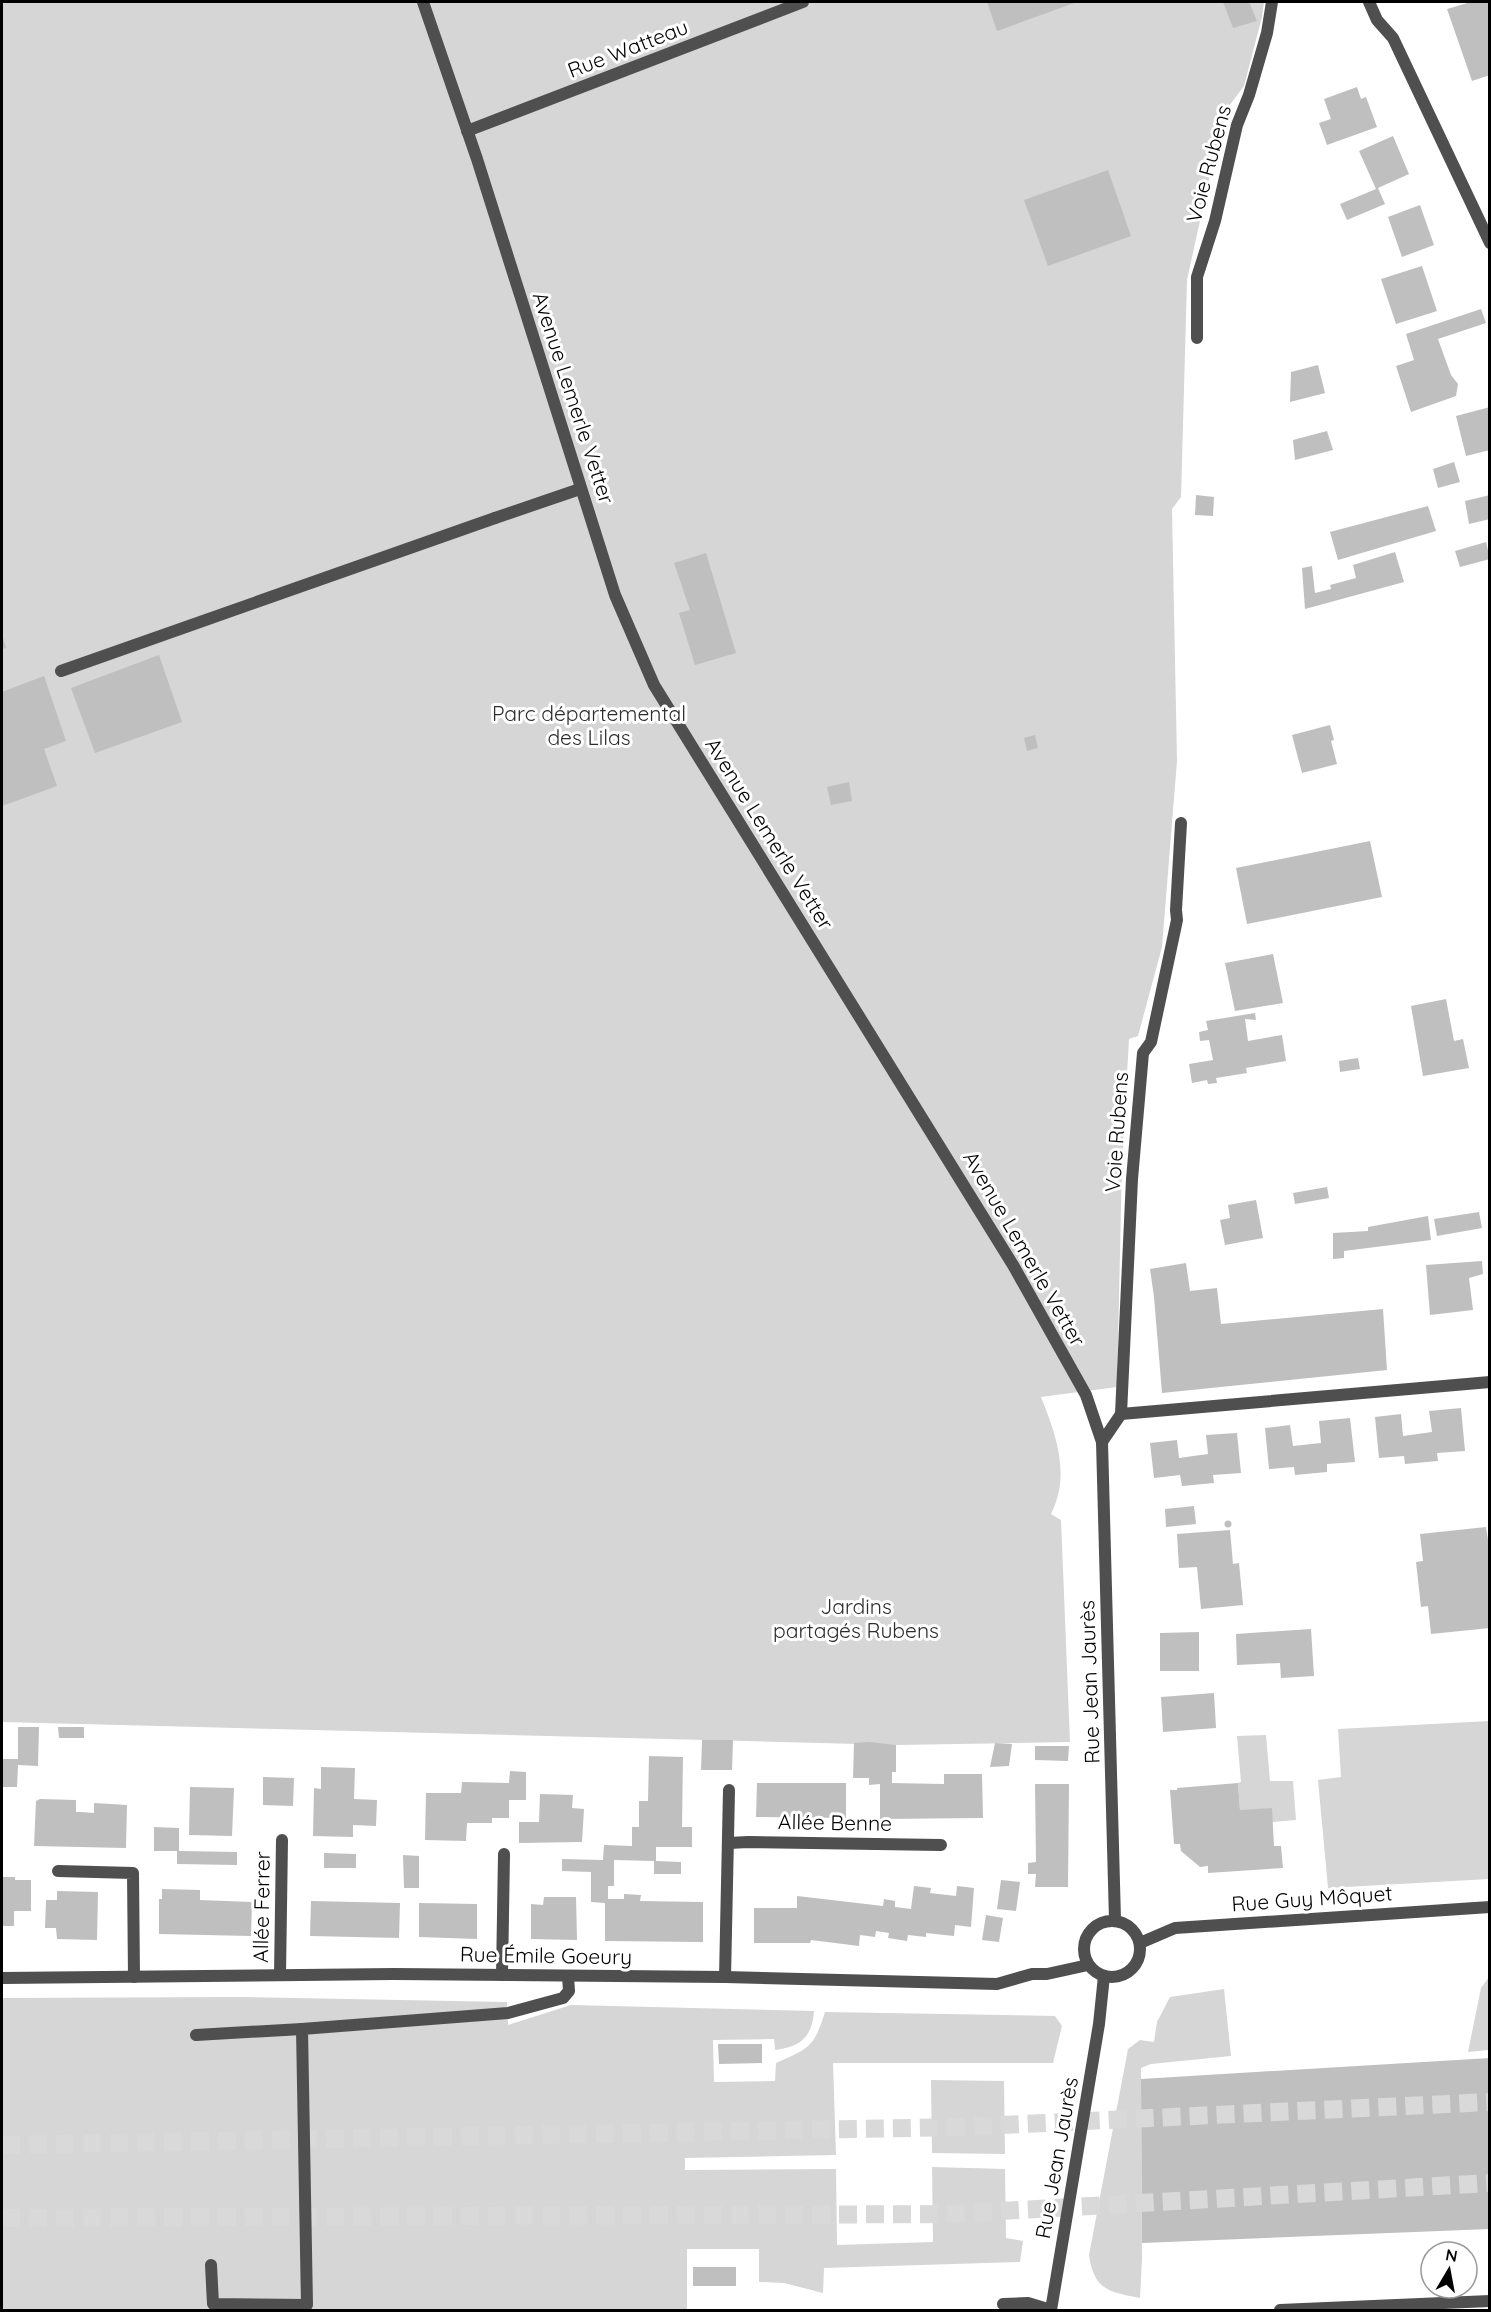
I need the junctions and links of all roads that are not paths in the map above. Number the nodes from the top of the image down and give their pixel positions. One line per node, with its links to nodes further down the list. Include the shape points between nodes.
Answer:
1 (423, 2): 5 (street, Avenue Lemerle Vetter)
2 (803, 2): 5 (street, Rue Watteau)
3 (1272, 2): 7 (street, Voie Rubens, via 1267,33 1237,125 1215,221 1197,277)
4 (1369, 2): 6 (street, via 1377,20 1393,38)
5 (467, 131): 8 (street, Avenue Lemerle Vetter)
6 (1490, 243)
7 (1197, 338)
8 (580, 489): 9 (street); 13 (street, Avenue Lemerle Vetter, via 615,595 654,685 1013,1264 1086,1395)
9 (61, 671)
10 (1181, 823): 12 (street, Voie Rubens, via 1177,920 1151,1042 1143,1053 1132,1179)
11 (1490, 1382): 12 (street)
12 (1121, 1414): 13 (street)
13 (1102, 1442): 21 (street, Rue Jean Jaurès)
14 (729, 1790): 16 (street)
15 (282, 1840): 24 (street, Allée Ferrer)
16 (729, 1844): 17 (street, Allée Benne); 29 (street)
17 (941, 1845)
18 (504, 1854): 25 (street)
19 (58, 1871): 28 (street, via 132,1873)
20 (1490, 1907): 22 (street, Rue Guy Môquet, via 1175,1928)
21 (1115, 1920): 22 (street, via 1132,1928); 23 (street, via 1098,1924 1086,1938)
22 (1140, 1943): 27 (street, via 1141,1953 1131,1970 1123,1976)
23 (1088, 1965): 27 (street); 29 (street, Rue Émile Goeury, via 997,1984)
24 (280, 1975): 25 (street, Rue Émile Goeury); 28 (street, Rue Émile Goeury)
25 (502, 1975): 26 (street, Rue Émile Goeury)
26 (568, 1976): 29 (street, Rue Émile Goeury); 31 (street, via 569,1991 563,1998 508,2013)
27 (1104, 1976): 36 (street, Rue Jean Jaurès)
28 (134, 1977): 30 (street, Rue Émile Goeury)
29 (725, 1977)
30 (2, 1978)
31 (302, 2029): 32 (street); 33 (street, via 307,2305 213,2304)
32 (196, 2036)
33 (211, 2265)
34 (1490, 2301): 37 (street)
35 (1003, 2304): 36 (street, via 1028,2303)
36 (1051, 2310)
37 (1280, 2310)

